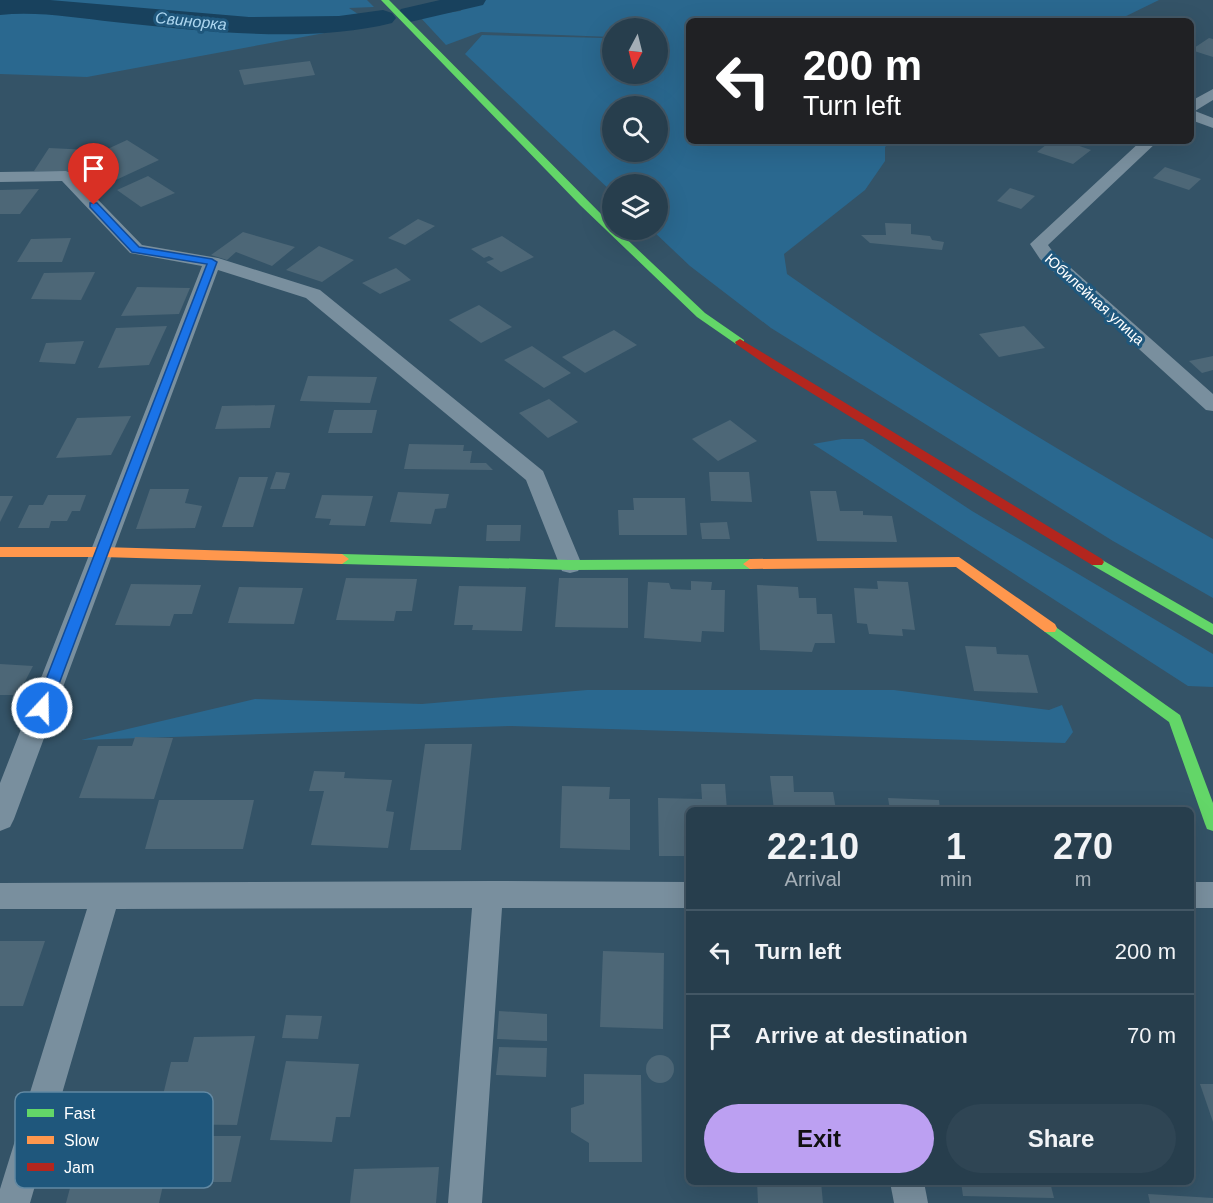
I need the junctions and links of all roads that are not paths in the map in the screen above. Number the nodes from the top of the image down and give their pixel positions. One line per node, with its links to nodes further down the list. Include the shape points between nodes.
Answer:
1 (385, 0): 13 (main road, via 583,203 701,315 778,368)
2 (1213, 93): 3 (street)
3 (1194, 106)
4 (1194, 116): 5 (street)
5 (1213, 123)
6 (1147, 144): 9 (street, Юбилейная улица, via 1039,244 1046,255)
7 (0, 177): 8 (street, via 66,176 136,249)
8 (212, 262): 11 (street); 12 (street, via 313,294 535,476)
9 (1213, 405)
10 (0, 552): 11 (main road)
11 (102, 552): 12 (main road); 14 (street)
12 (570, 565): 15 (main road, via 959,562 1175,718)
13 (1213, 630)
14 (0, 819)
15 (1213, 824)
16 (488, 894): 17 (street); 21 (street); 26 (street)
17 (686, 895)
18 (1194, 895): 19 (street)
19 (1213, 895)
20 (0, 896): 21 (street)
21 (105, 897): 22 (street)
22 (46, 1092)
23 (908, 1185): 27 (street)
24 (18, 1188): 25 (street)
25 (13, 1203)
26 (465, 1203)
27 (911, 1203)

